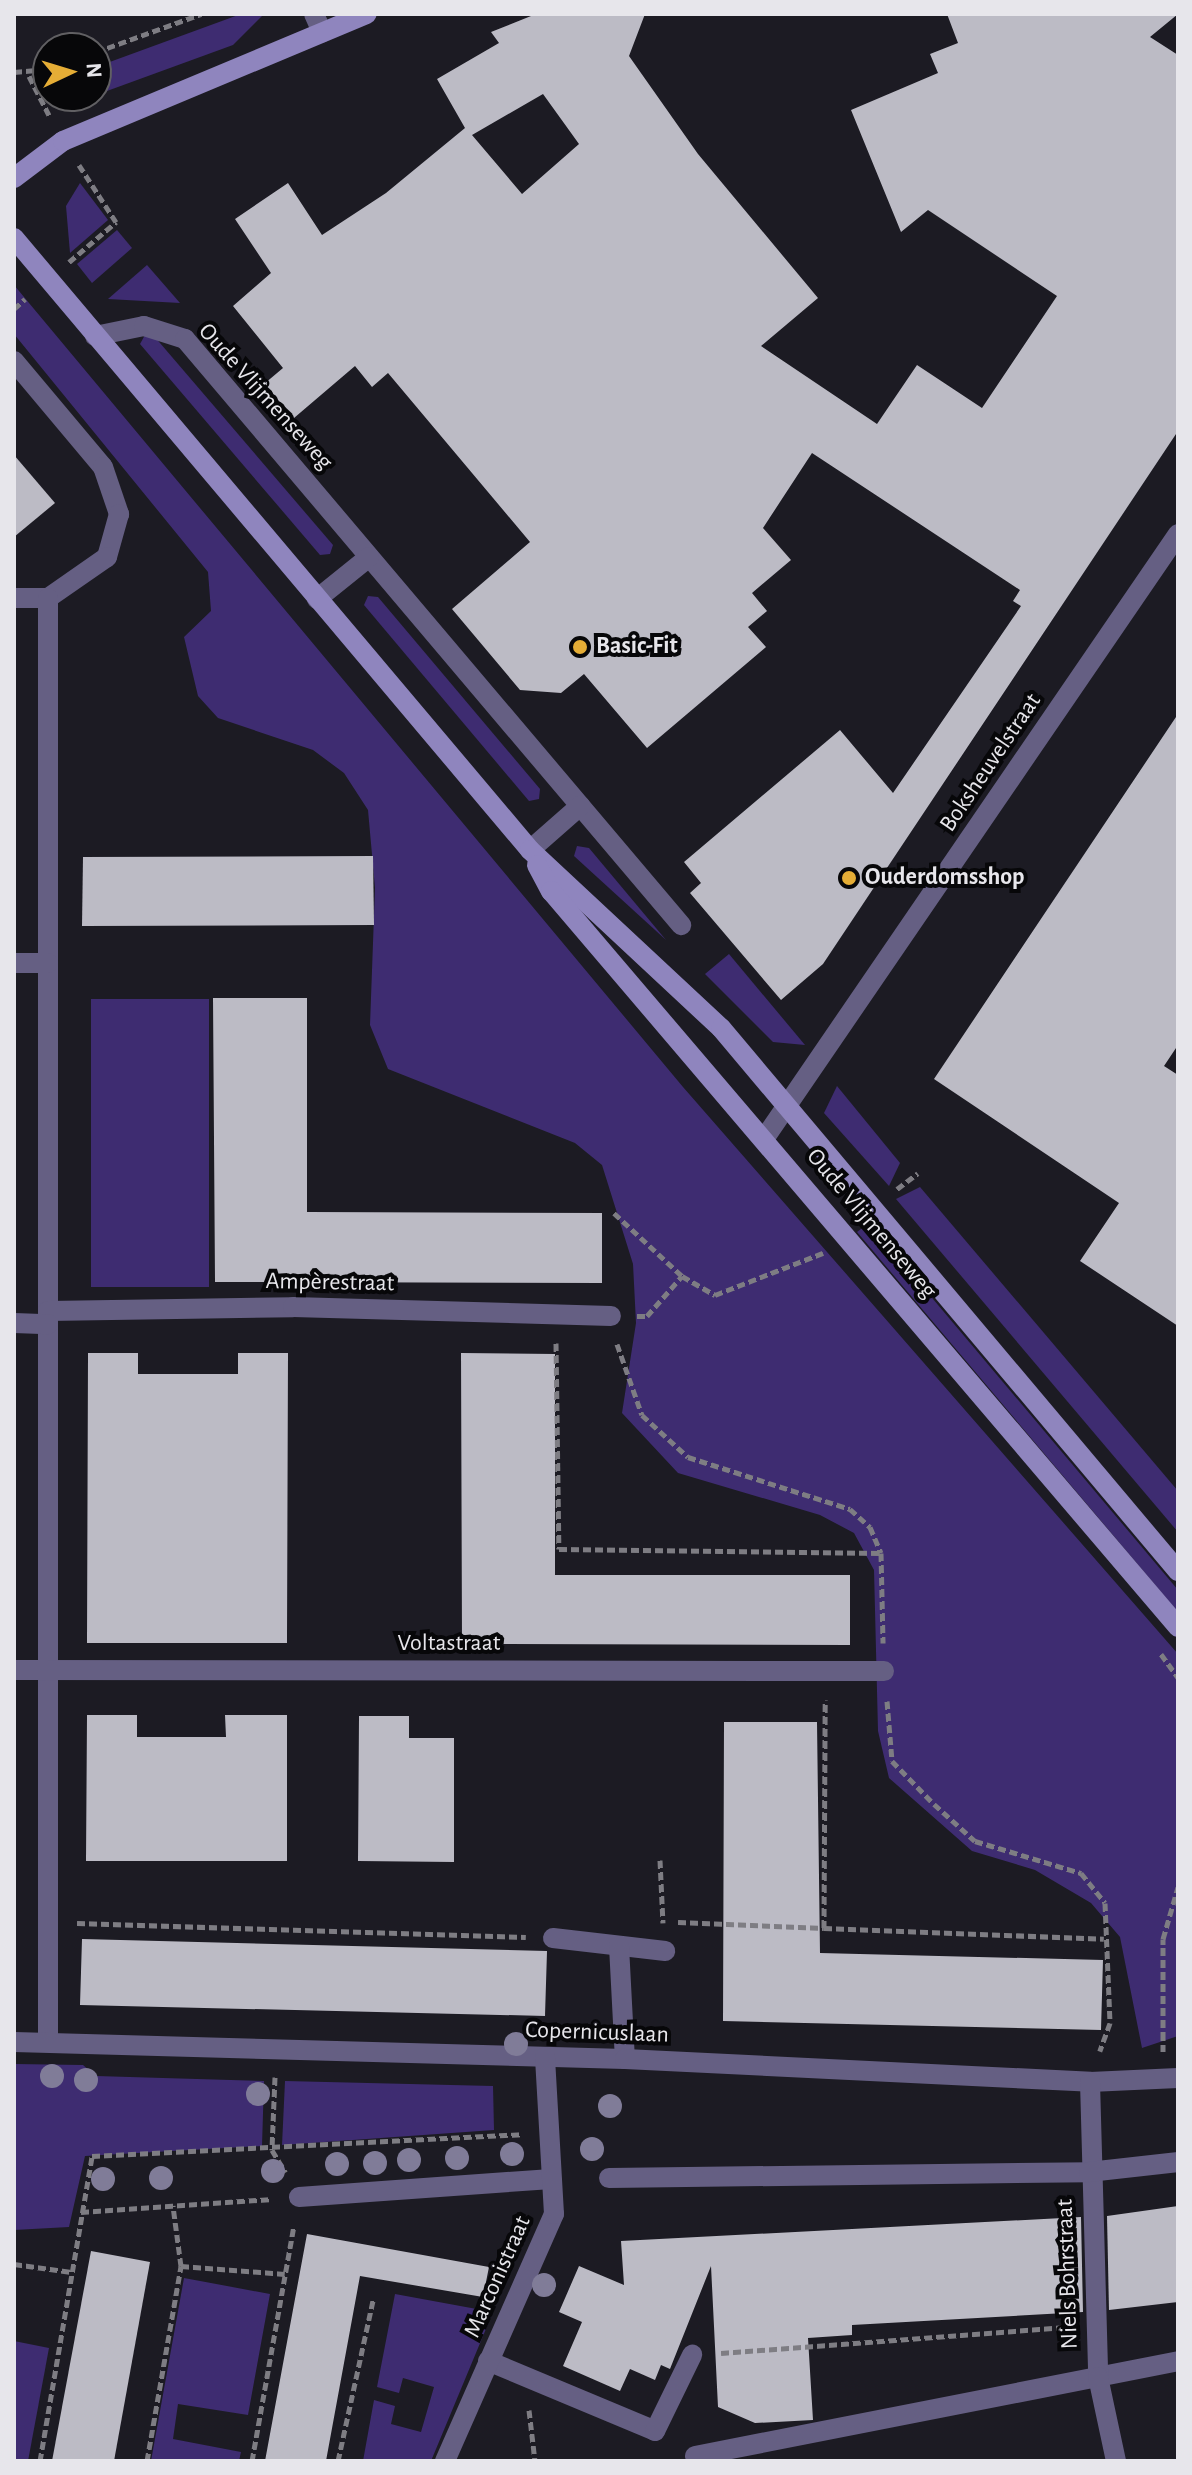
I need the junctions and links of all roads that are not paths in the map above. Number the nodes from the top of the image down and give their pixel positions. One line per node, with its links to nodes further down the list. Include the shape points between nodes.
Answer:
1 (366, 14): 2 (street)
2 (318, 23): 3 (street, via 63,141)
3 (14, 178)
4 (14, 238): 5 (street, Oude Vlijmenseweg)
5 (95, 336): 8 (street, Oude Vlijmenseweg, via 144,326 185,339); 11 (street, Oude Vlijmenseweg)
6 (14, 361): 10 (street, via 103,467 119,514 107,557)
7 (1178, 534): 17 (street, Boksheuvelstraat)
8 (369, 557): 11 (street); 12 (street, Oude Vlijmenseweg)
9 (14, 598): 10 (street)
10 (48, 598): 16 (street)
11 (317, 599): 13 (street, Oude Vlijmenseweg)
12 (580, 806): 13 (street); 14 (street, Oude Vlijmenseweg)
13 (530, 850): 17 (street, Oude Vlijmenseweg, via 721,1028); 18 (street, Oude Vlijmenseweg, via 551,891)
14 (681, 925)
15 (14, 963): 16 (street)
16 (48, 963): 20 (street)
17 (787, 1108): 18 (street, Boksheuvelstraat); 22 (street, Oude Vlijmenseweg)
18 (764, 1139): 23 (street, Oude Vlijmenseweg)
19 (611, 1316): 20 (street, Ampèrestraat)
20 (48, 1317): 21 (street, Ampèrestraat); 25 (street)
21 (14, 1323)
22 (1178, 1571)
23 (1178, 1627)
24 (14, 1670): 25 (street, Voltastraat)
25 (48, 1670): 26 (street, Voltastraat); 31 (street)
26 (884, 1671)
27 (553, 1938): 28 (street)
28 (619, 1946): 29 (street); 33 (street)
29 (665, 1951)
30 (14, 2042): 31 (street, Copernicuslaan)
31 (48, 2042): 32 (street, Copernicuslaan)
32 (545, 2057): 33 (street, Copernicuslaan); 39 (street, Marconistraat)
33 (625, 2059): 35 (street, Copernicuslaan)
34 (1172, 2079): 35 (street, Copernicuslaan)
35 (1090, 2082): 37 (street, Niels Bohrstraat)
36 (1178, 2162): 37 (street)
37 (1089, 2172): 38 (street); 44 (street, Niels Bohrstraat)
38 (609, 2178)
39 (551, 2179): 40 (street); 42 (street, Marconistraat, via 554,2214)
40 (299, 2197)
41 (692, 2355): 42 (street, via 655,2431)
42 (488, 2361): 46 (street, Marconistraat)
43 (1178, 2361): 44 (street)
44 (1098, 2377): 45 (street); 47 (street, Niels Bohrstraat)
45 (695, 2456)
46 (445, 2461)
47 (1116, 2461)

